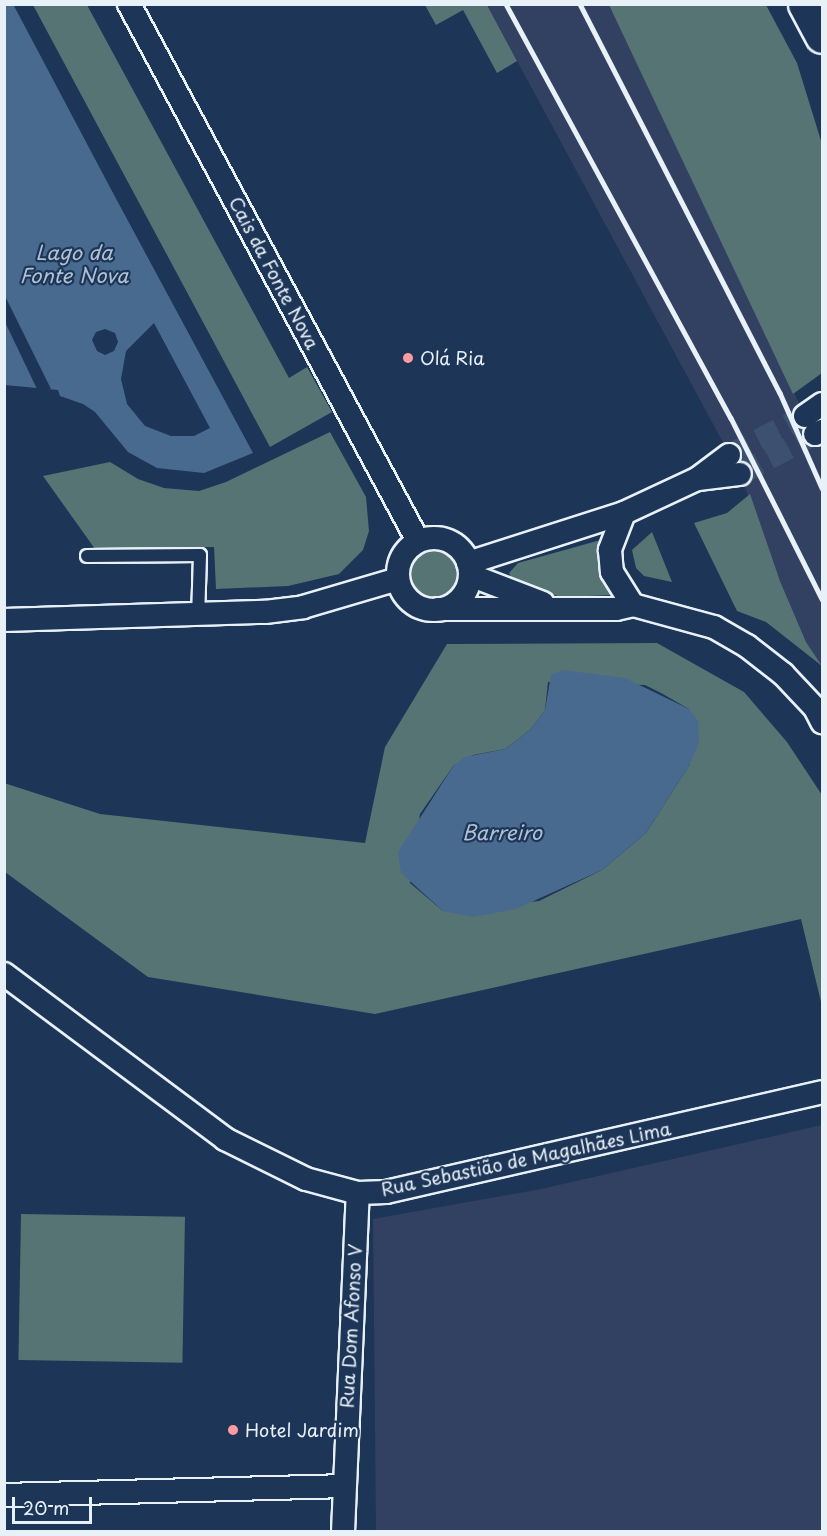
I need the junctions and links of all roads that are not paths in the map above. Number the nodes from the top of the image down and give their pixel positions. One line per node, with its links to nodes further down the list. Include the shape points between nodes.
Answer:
1 (129, 4): 6 (street, Cais da Fonte Nova)
2 (805, 4): 3 (main road)
3 (822, 36)
4 (734, 464): 5 (street)
5 (624, 513): 8 (street); 10 (street, via 610,550 612,572)
6 (418, 541): 8 (street, via 448,541); 9 (street, via 402,557)
7 (87, 556): 13 (lane, via 200,555)
8 (469, 569): 11 (street); 12 (street, via 457,601)
9 (398, 579): 12 (street, via 408,599 427,609); 13 (street, via 303,607)
10 (633, 605): 11 (street, via 616,609); 15 (street, via 714,627 747,646 783,674 815,708)
11 (553, 607): 12 (street)
12 (438, 609)
13 (198, 617): 14 (street)
14 (4, 620)
15 (822, 722)
16 (4, 974): 18 (street, Rua Sebastião de Magalhães Lima, via 225,1139 306,1179)
17 (822, 1092): 18 (street, Rua Sebastião de Magalhães Lima, via 386,1192)
18 (358, 1193): 19 (street, Rua Dom Afonso V)
19 (344, 1486): 20 (street); 21 (street, Rua Dom Afonso V)
20 (4, 1495)
21 (343, 1532)

